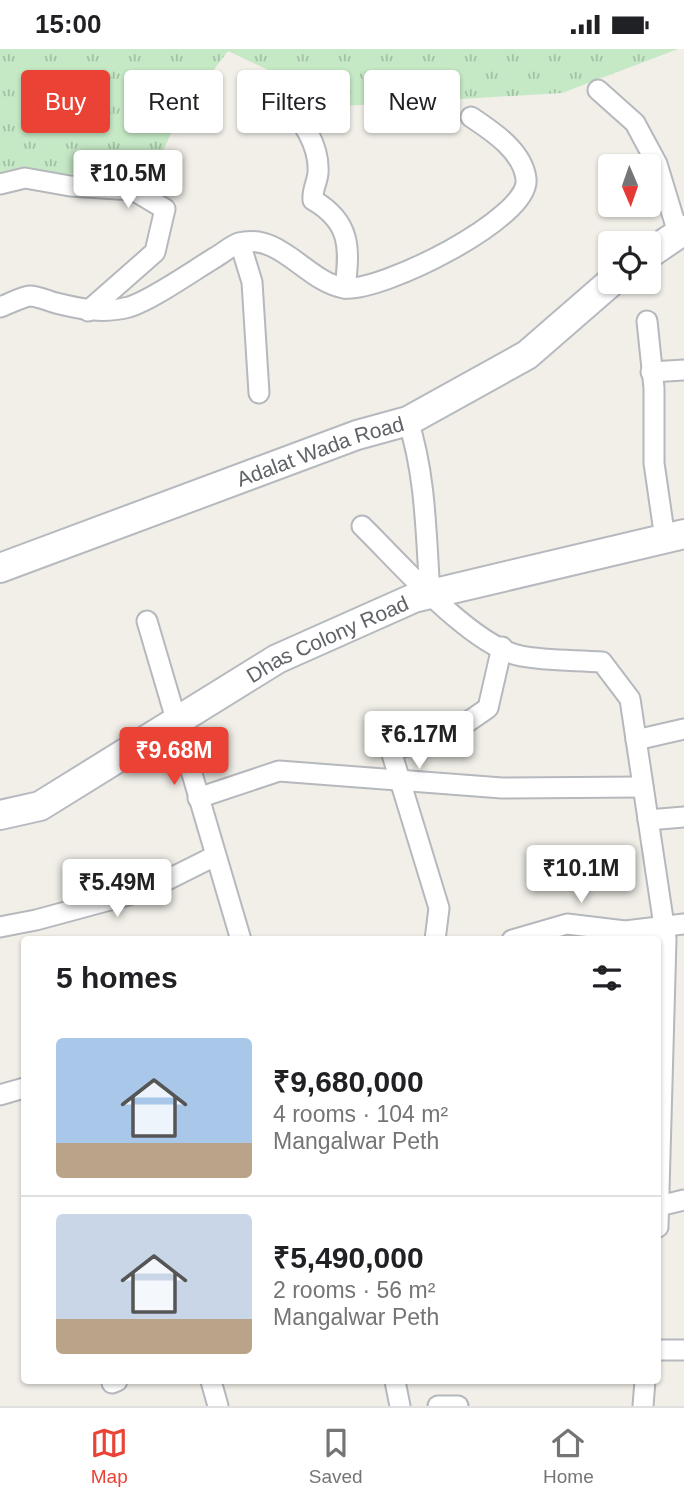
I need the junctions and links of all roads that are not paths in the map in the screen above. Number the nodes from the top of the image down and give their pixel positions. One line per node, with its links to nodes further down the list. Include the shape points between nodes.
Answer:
1 (598, 90): 5 (street, via 635,123 657,163)
2 (471, 117): 8 (street, via 501,138 521,165 527,180 524,194 507,212 442,255 373,286)
3 (309, 133): 8 (street, via 318,168 313,200 337,216 346,240)
4 (0, 184): 11 (street, via 25,178 133,190 165,209 155,252)
5 (681, 231): 7 (street)
6 (240, 243): 8 (street, via 271,245 324,282); 11 (street, via 130,307); 15 (street, via 252,282)
7 (661, 245)
8 (345, 288)
9 (598, 293): 16 (street, Adalat Wada Road, via 527,355)
10 (0, 307): 11 (street, via 31,296)
11 (88, 311)
12 (647, 321): 14 (street)
13 (684, 370): 14 (street)
14 (651, 372): 18 (street, via 654,463)
15 (259, 393)
16 (408, 421): 19 (street, Adalat Wada Road, via 357,435); 20 (street, via 424,501)
17 (362, 526): 20 (street)
18 (674, 536): 20 (street, Dhas Colony Road)
19 (0, 568)
20 (430, 594): 22 (street, via 479,635); 23 (street, Dhas Colony Road, via 277,659)
21 (147, 621): 23 (street)
22 (502, 647): 25 (street, via 519,656 602,662 630,699); 26 (street, via 488,708 456,730 391,751)
23 (177, 724): 28 (street); 29 (street, Dhas Colony Road, via 40,806)
24 (684, 729): 25 (street)
25 (636, 740): 27 (street)
26 (401, 783): 27 (street); 28 (street, via 279,771); 37 (street, via 439,908)
27 (643, 787): 31 (street)
28 (198, 798): 32 (street)
29 (0, 814)
30 (684, 817): 31 (street)
31 (648, 820): 34 (street)
32 (215, 856): 35 (street, via 147,890); 36 (street)
33 (684, 924): 34 (street)
34 (664, 925): 38 (street, via 625,931 567,924); 39 (street)
35 (0, 927)
36 (241, 936)
37 (436, 936)
38 (526, 936)
39 (661, 1077)
40 (21, 1089): 41 (street)
41 (0, 1095)
42 (684, 1201): 43 (street)
43 (661, 1206)
44 (661, 1350): 45 (street)
45 (684, 1350)
46 (212, 1384): 49 (street)
47 (396, 1384): 50 (street)
48 (645, 1384): 53 (street)
49 (218, 1406)
50 (400, 1406)
51 (438, 1406): 52 (street)
52 (458, 1406)
53 (643, 1406)

